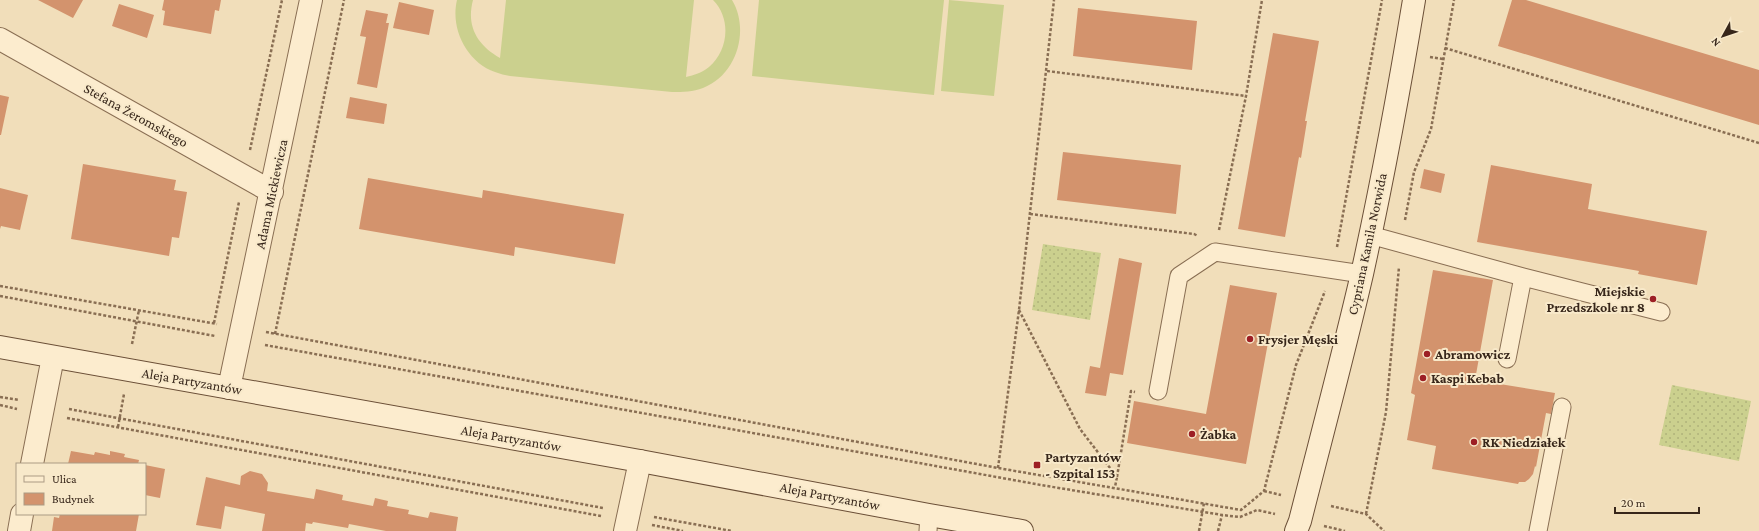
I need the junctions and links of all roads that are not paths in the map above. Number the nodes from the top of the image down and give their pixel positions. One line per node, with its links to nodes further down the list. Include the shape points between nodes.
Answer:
1 (311, 0): 4 (street, Adama Mickiewicza)
2 (1414, 0): 5 (street, Cypriana Kamila Norwida)
3 (0, 39): 4 (street, Stefana Żeromskiego)
4 (272, 192): 12 (street, Adama Mickiewicza)
5 (1370, 235): 6 (street, Cypriana Kamila Norwida); 7 (lane)
6 (1362, 274): 13 (lane, via 1216,247 1179,276); 20 (street, Cypriana Kamila Norwida)
7 (1523, 277): 8 (lane); 11 (lane)
8 (1662, 312)
9 (0, 347): 10 (street, Aleja Partyzantów)
10 (53, 356): 12 (street, Aleja Partyzantów); 16 (street)
11 (1507, 359)
12 (229, 388): 15 (street, Aleja Partyzantów)
13 (1158, 391)
14 (1562, 407): 23 (lane)
15 (640, 461): 18 (street); 19 (street, Aleja Partyzantów)
16 (32, 463)
17 (22, 515): 21 (street)
18 (627, 521)
19 (929, 523): 22 (street, Aleja Partyzantów)
20 (1298, 526)
21 (19, 531)
22 (1022, 531)
23 (1538, 531)

